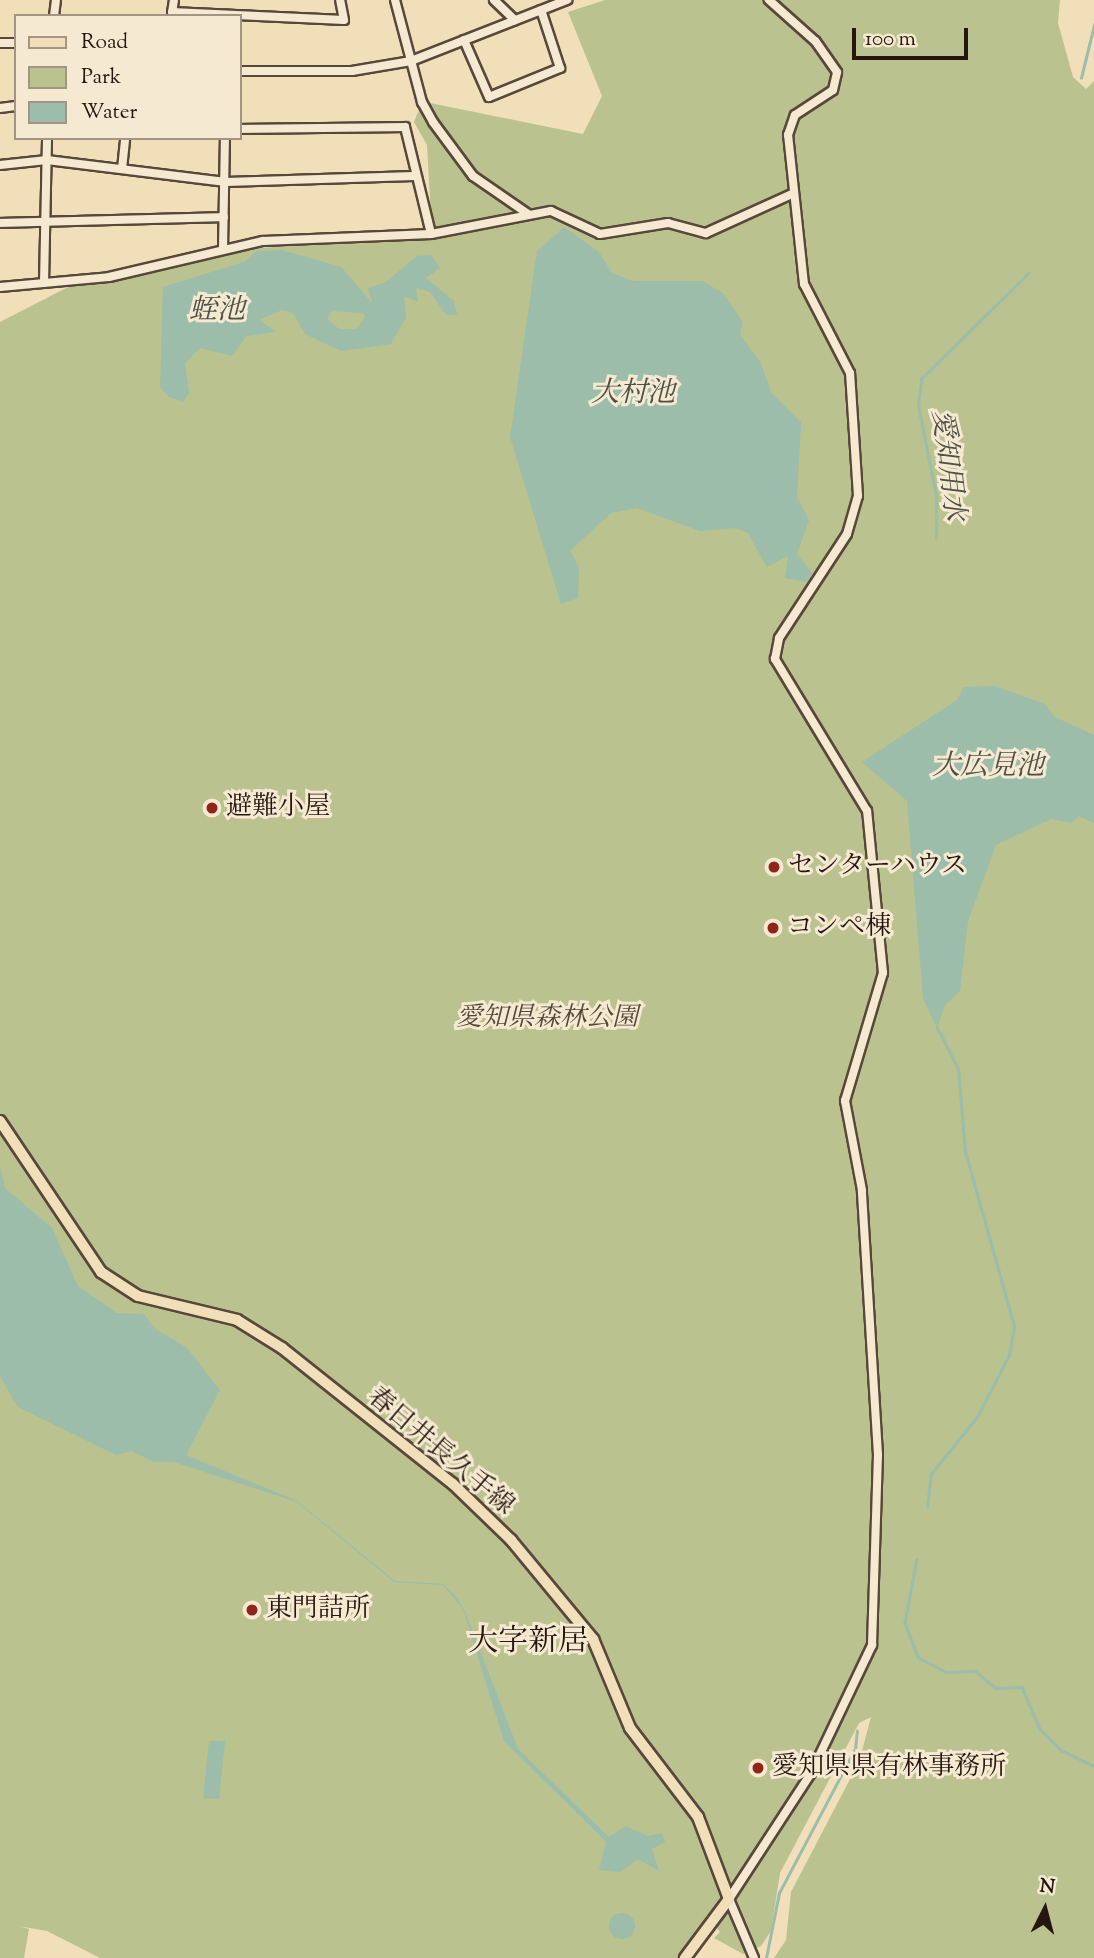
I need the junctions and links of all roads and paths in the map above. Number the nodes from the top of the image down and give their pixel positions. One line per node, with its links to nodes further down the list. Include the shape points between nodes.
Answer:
1 (174, 0): 8 (street)
2 (340, 0): 9 (street, via 344,20)
3 (395, 0): 12 (street)
4 (494, 0): 10 (street)
5 (567, 0): 7 (street)
6 (769, 0): 23 (street, via 815,41 837,72 833,90 792,120)
7 (541, 10): 10 (street); 11 (street, via 560,68 500,92 486,95)
8 (172, 14)
9 (242, 16)
10 (515, 20): 11 (street)
11 (464, 40): 12 (street)
12 (411, 61): 13 (street, via 352,71); 24 (street, via 422,102 463,164 508,206)
13 (242, 71)
14 (242, 129): 21 (street, via 405,127)
15 (47, 140): 18 (street)
16 (125, 140): 20 (street)
17 (225, 140): 22 (street)
18 (47, 160): 19 (street); 20 (street); 26 (street)
19 (0, 166)
20 (122, 169): 22 (street)
21 (414, 176): 22 (street); 28 (street)
22 (226, 182): 25 (street)
23 (792, 194): 24 (street, via 706,233 660,223 600,234 559,212); 33 (street, via 804,284 847,362 858,496 847,534 779,638 775,659 867,811 883,973 846,1092 862,1190 878,1455 872,1645 811,1773)
24 (531, 215): 28 (street)
25 (224, 217): 26 (street); 29 (street)
26 (46, 219): 27 (street); 30 (street)
27 (0, 223)
28 (431, 234): 29 (street)
29 (223, 249): 30 (street, via 109,277)
30 (44, 283): 31 (street)
31 (0, 287)
32 (0, 1121): 33 (main road, 春日井長久手線, via 101,1272 138,1296 216,1313 255,1331 424,1460 511,1540 593,1639 630,1728 698,1817)
33 (729, 1899): 34 (street); 35 (main road)
34 (750, 1955)
35 (685, 1958)

